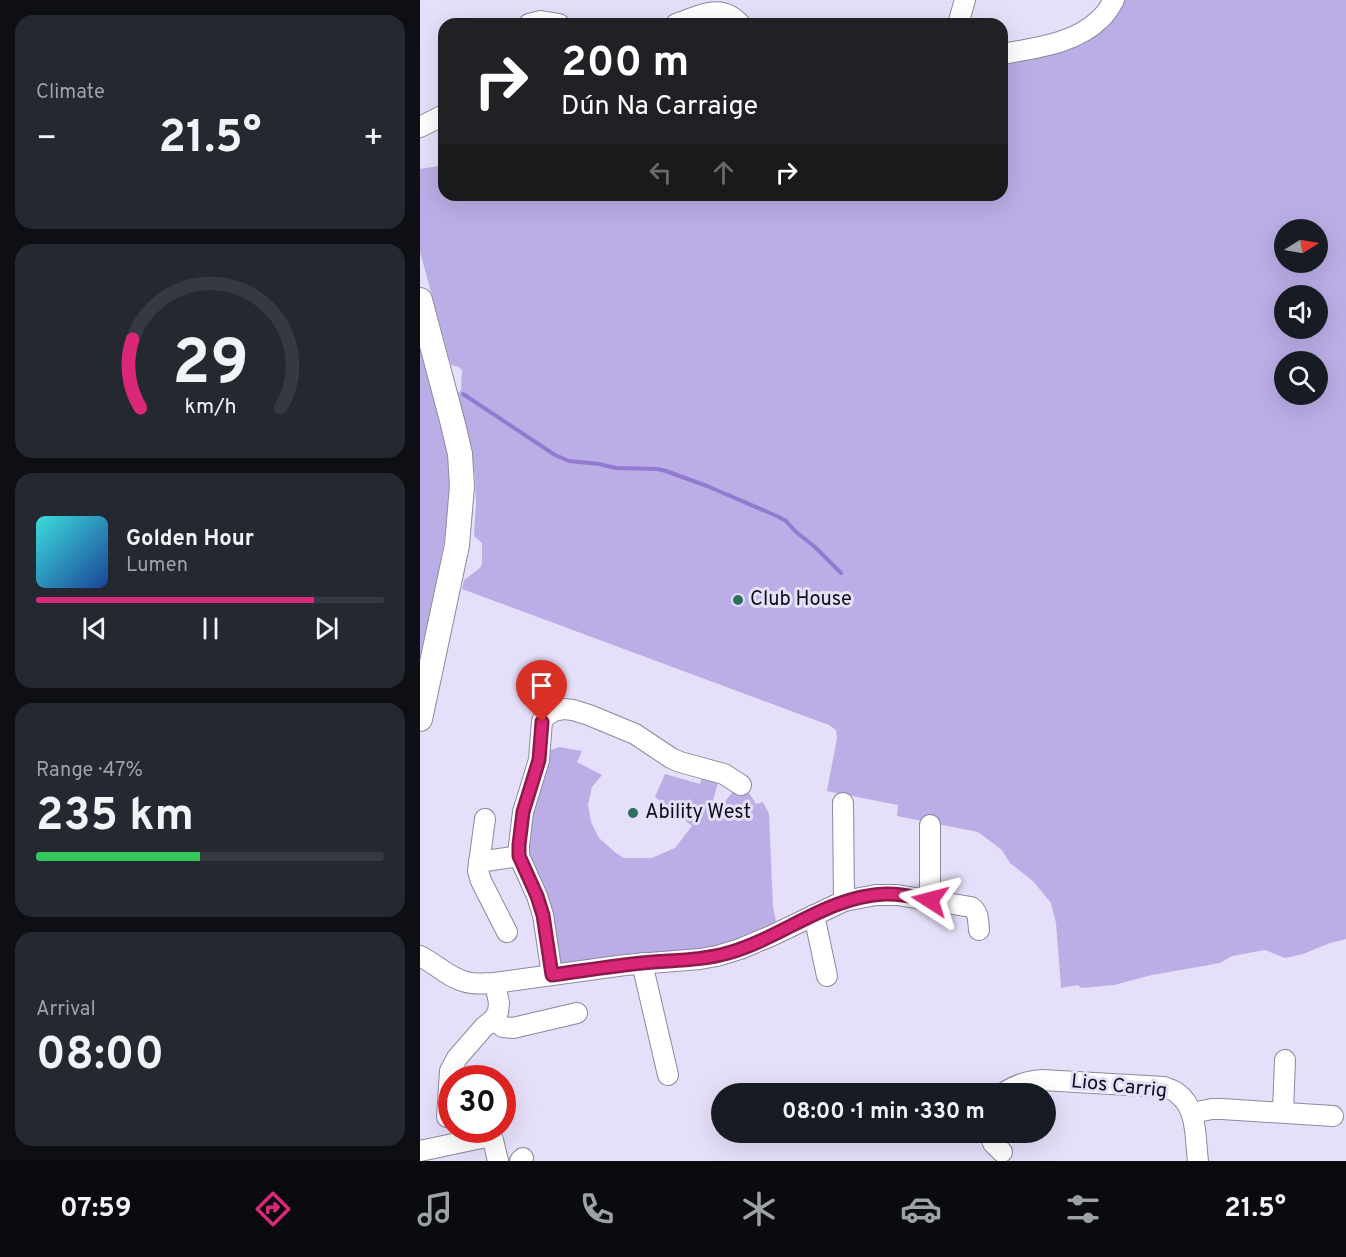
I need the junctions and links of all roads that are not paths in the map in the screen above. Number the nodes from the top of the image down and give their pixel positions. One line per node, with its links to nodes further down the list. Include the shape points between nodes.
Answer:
1 (965, 0): 5 (street)
2 (1114, 0): 6 (street, via 1100,20 1083,32 1056,43)
3 (693, 18): 4 (street, via 719,12)
4 (735, 18)
5 (960, 18)
6 (1008, 53)
7 (438, 118): 8 (street)
8 (420, 127)
9 (420, 300): 10 (main road, via 460,454 462,486 457,545)
10 (420, 719)
11 (741, 785): 15 (street, via 724,774 671,758 636,734 589,715 573,710 554,711 542,722 539,760 523,812)
12 (843, 802): 18 (street)
13 (485, 819): 16 (street)
14 (930, 825): 17 (street)
15 (519, 856): 16 (street); 24 (street, via 543,915)
16 (479, 862): 21 (street, via 477,871)
17 (930, 900): 18 (street, via 886,894); 20 (street, via 975,909)
18 (844, 901): 19 (street)
19 (814, 915): 23 (street, via 729,953); 25 (street)
20 (979, 930)
21 (507, 932)
22 (420, 956): 26 (street, via 462,981)
23 (642, 963): 24 (street); 31 (street)
24 (552, 975): 26 (street)
25 (827, 976)
26 (495, 983): 28 (street, via 499,1003)
27 (577, 1013): 28 (street, via 513,1028)
28 (493, 1020): 30 (street)
29 (1285, 1060): 33 (street)
30 (453, 1065)
31 (668, 1075)
32 (1022, 1083): 34 (street, Lios Carrig, via 1042,1080 1164,1088 1177,1093)
33 (1283, 1112): 34 (street, Lios Carrig, via 1212,1109); 35 (street, Lios Carrig)
34 (1192, 1113): 40 (street, Lios Carrig)
35 (1333, 1116)
36 (993, 1143): 38 (street)
37 (420, 1152): 39 (street, via 486,1137 494,1140)
38 (1002, 1152)
39 (498, 1161)
40 (1197, 1161)

